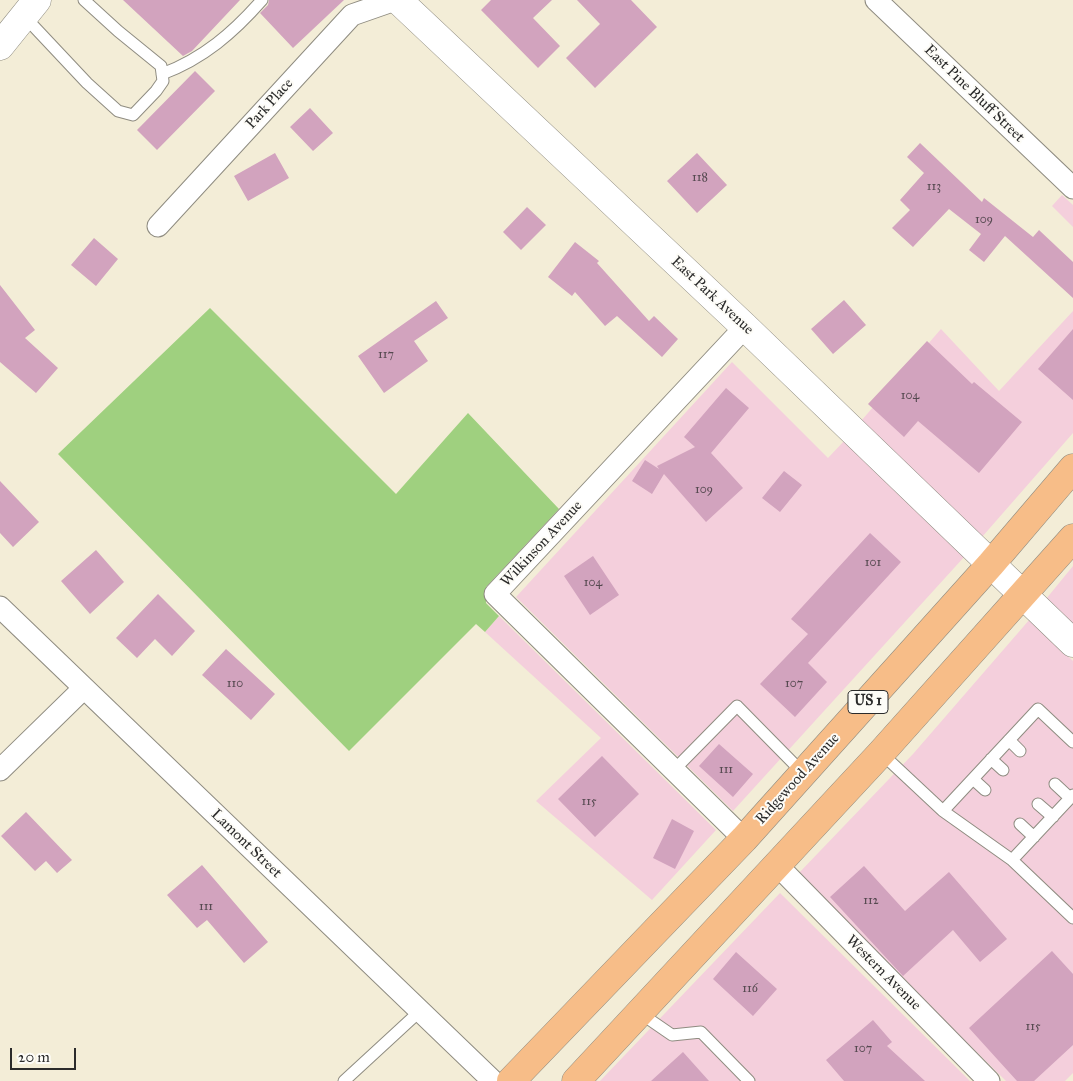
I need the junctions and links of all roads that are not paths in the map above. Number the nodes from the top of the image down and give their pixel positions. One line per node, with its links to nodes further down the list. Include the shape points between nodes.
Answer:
1 (84, 0): 8 (lane, via 161,66)
2 (262, 0): 8 (lane, via 213,48)
3 (394, 0): 10 (street, Park Place, via 352,15)
4 (398, 0): 11 (street, East Park Avenue)
5 (876, 0): 9 (street, East Pine Bluff Street)
6 (31, 8): 7 (street); 8 (lane, via 86,83 118,111 133,115 156,92 163,81)
7 (0, 46)
8 (162, 74)
9 (1073, 188)
10 (158, 226)
11 (745, 327): 14 (street, East Park Avenue); 25 (street, Wilkinson Avenue, via 495,594)
12 (1073, 468): 14 (main road, Ridgewood Avenue / US 1)
13 (1073, 538): 15 (main road, US 1)
14 (991, 564): 15 (street, East Park Avenue); 27 (main road, Ridgewood Avenue / US 1)
15 (1023, 594): 17 (street, East Park Avenue); 22 (main road, US 1)
16 (0, 607): 18 (street, Lamont Street)
17 (1073, 643)
18 (84, 688): 24 (street); 41 (street, Lamont Street)
19 (1009, 740): 20 (lane, via 1038,709); 21 (lane); 23 (lane)
20 (1073, 742)
21 (1020, 751)
22 (881, 753): 33 (lane); 39 (main road, US 1)
23 (991, 759): 26 (lane); 28 (lane)
24 (0, 770)
25 (674, 770): 27 (lane, via 738,706); 37 (street, Wilkinson Avenue)
26 (1003, 770)
27 (804, 773): 37 (main road, Ridgewood Avenue / US 1)
28 (973, 779): 30 (lane); 33 (lane)
29 (1055, 784): 31 (lane)
30 (985, 790)
31 (1071, 797): 34 (lane)
32 (1038, 804): 34 (lane)
33 (943, 811): 38 (lane)
34 (1053, 817): 36 (lane)
35 (1020, 824): 36 (lane)
36 (1034, 837): 38 (lane)
37 (744, 839): 45 (main road, Ridgewood Avenue / US 1)
38 (1012, 860): 40 (lane)
39 (776, 865): 42 (main road, US 1); 48 (street, Western Avenue)
40 (1073, 918)
41 (420, 1011): 43 (lane); 44 (street, Lamont Street)
42 (640, 1013): 46 (main road, US 1); 47 (lane, via 672,1035 701,1032)
43 (344, 1081)
44 (493, 1081)
45 (511, 1081)
46 (576, 1081)
47 (749, 1081)
48 (989, 1081)

